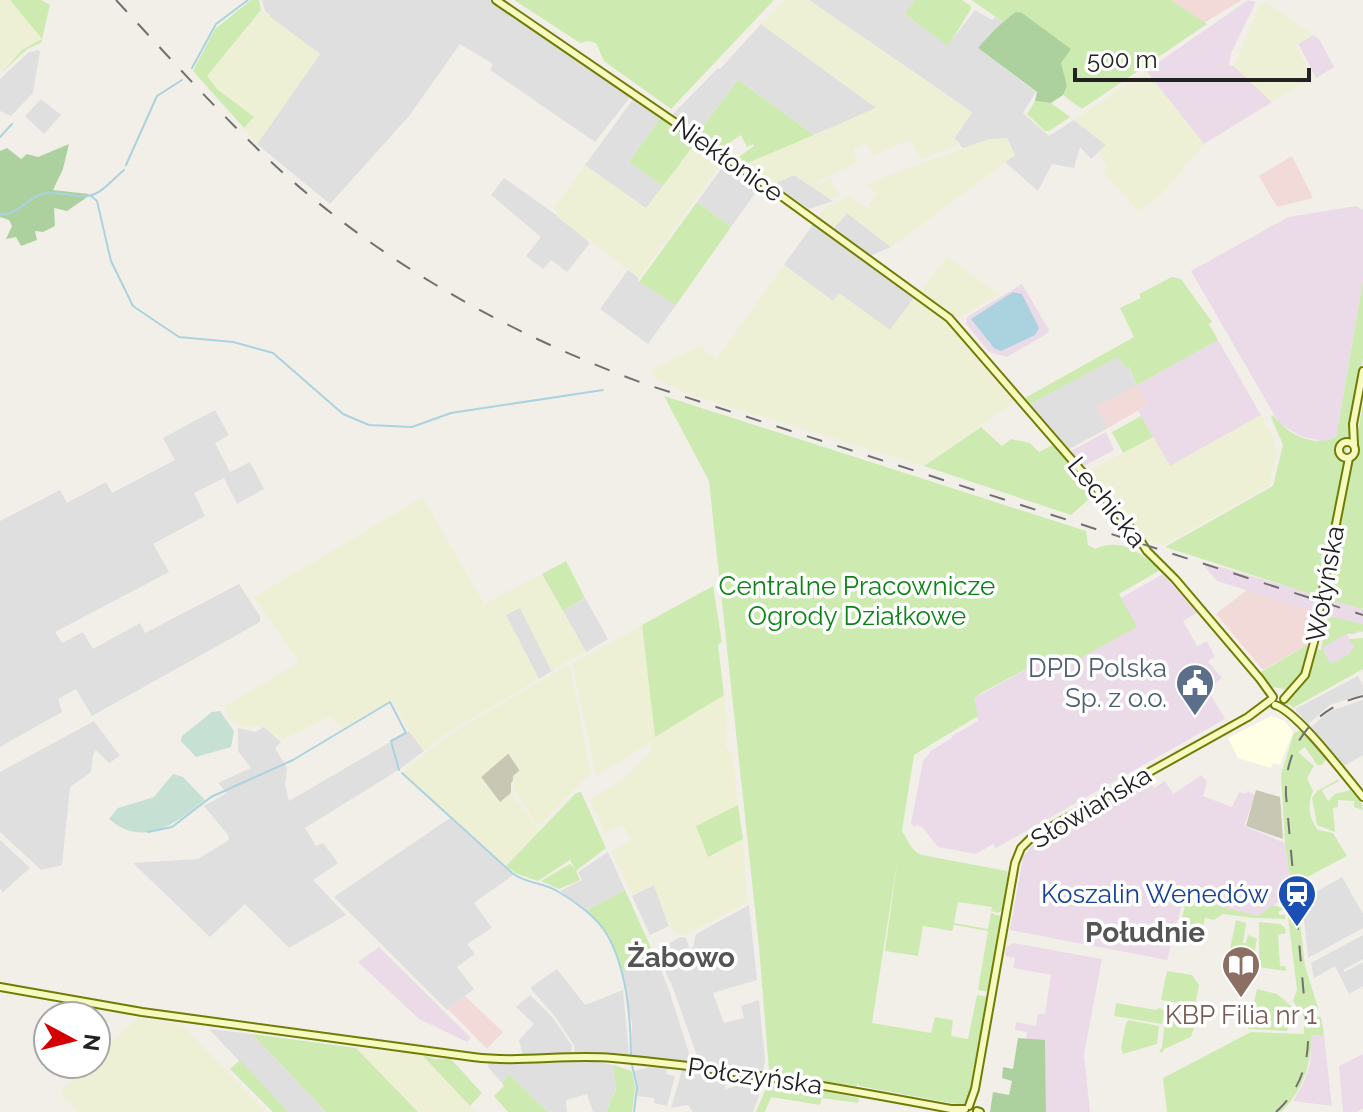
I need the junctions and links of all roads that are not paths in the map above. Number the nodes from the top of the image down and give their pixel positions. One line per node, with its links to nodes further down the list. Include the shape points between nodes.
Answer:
1 (496, 0): 2 (main road, Niekłonice, via 762,182)
2 (955, 324): 6 (main road, Lechicka)
3 (1363, 371): 4 (main road)
4 (1350, 443): 5 (main road, via 1356,452); 5 (main road, via 1339,448)
5 (1346, 458): 6 (main road, Wołyńska, bridge, via 1309,668)
6 (1278, 700): 7 (main road, Lechicka); 9 (main road, Słowiańska, via 1021,848)
7 (1363, 797)
8 (0, 987): 9 (main road, Połczyńska, via 192,1021 448,1054 497,1060 591,1057 654,1062)
9 (971, 1110)

